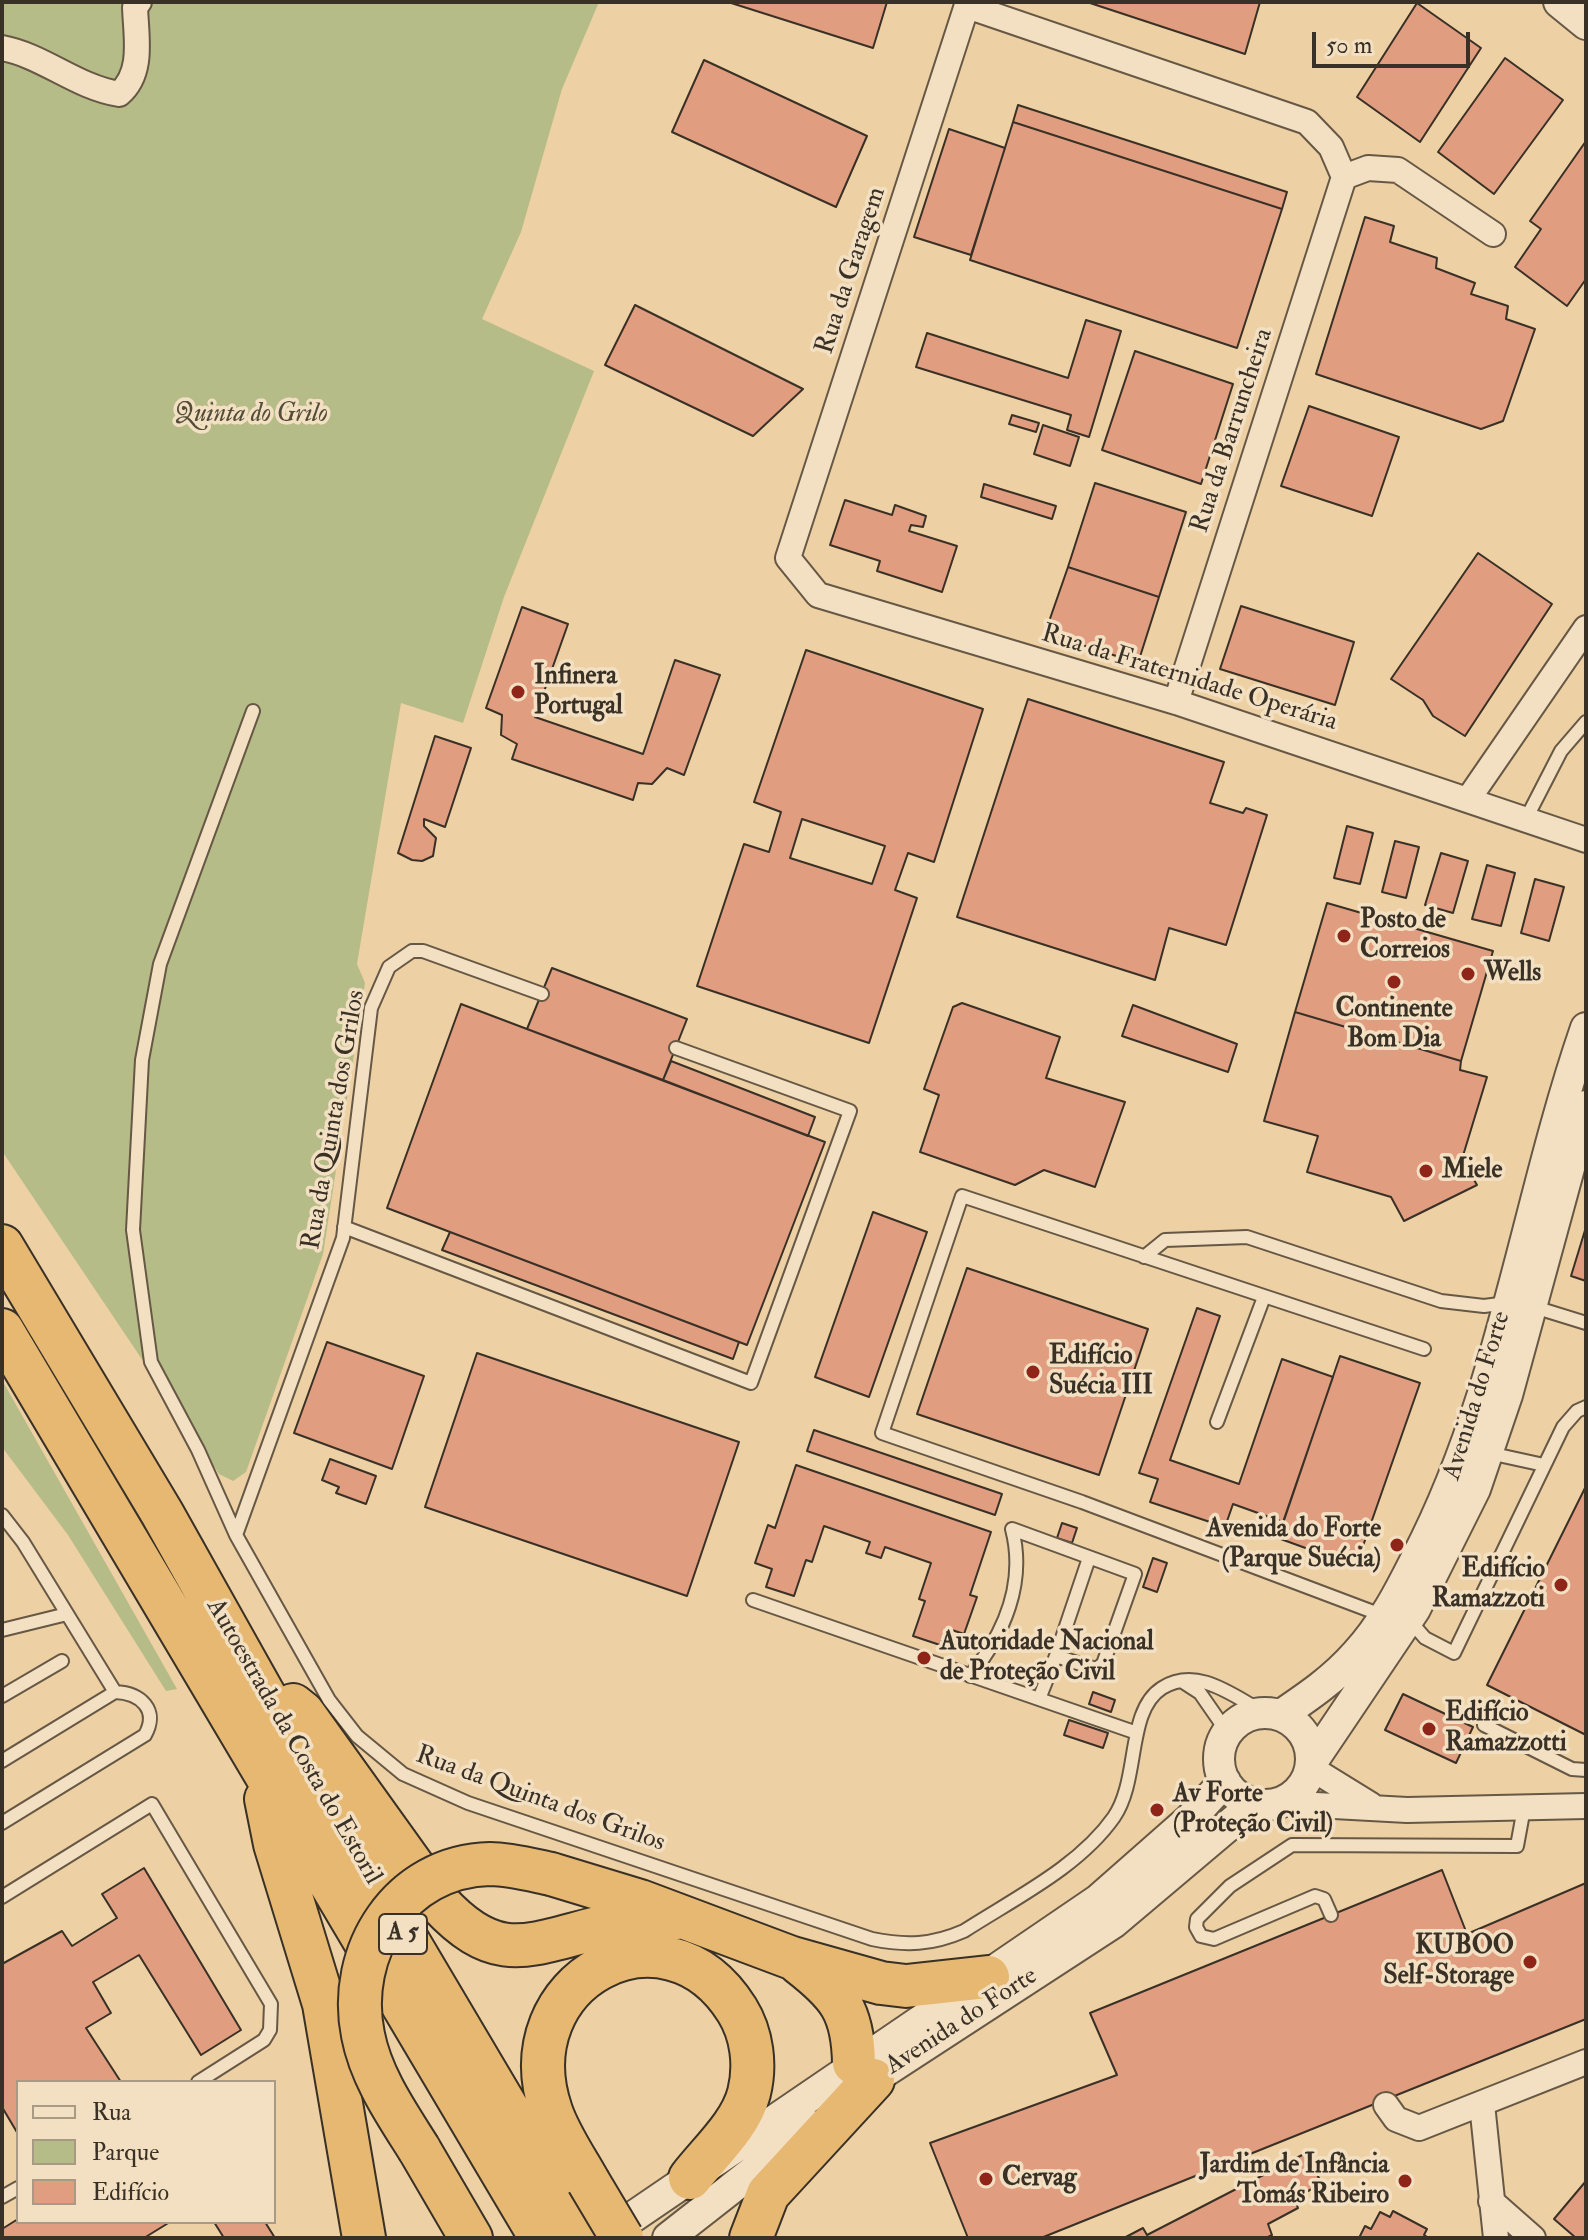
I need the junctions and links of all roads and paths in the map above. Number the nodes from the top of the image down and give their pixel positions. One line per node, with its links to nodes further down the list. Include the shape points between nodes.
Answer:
1 (139, 2): 7 (street, via 136,68 119,94 96,91 19,51)
2 (184, 2): 3 (path)
3 (191, 2)
4 (1559, 2): 6 (street)
5 (967, 4): 8 (street, via 1307,122 1331,147); 10 (street, Rua da Garagem)
6 (1586, 24)
7 (2, 48)
8 (1344, 177): 9 (street, via 1368,168 1398,170); 12 (street, Rua da Barruncheira)
9 (1493, 234)
10 (788, 558): 12 (street, Rua da Fraternidade Operária, via 818,595)
11 (1586, 628): 15 (street)
12 (1176, 702): 15 (street, Rua da Fraternidade Operária)
13 (253, 711): 35 (lane, via 160,964 142,1060 133,1230 151,1362)
14 (1586, 722): 16 (lane, via 1561,751)
15 (1469, 798): 16 (street, Rua da Fraternidade Operária)
16 (1526, 819): 17 (street, Rua da Fraternidade Operária)
17 (1586, 840)
18 (542, 994): 22 (lane, Rua da Quinta dos Grilos, via 423,951 412,951 389,967 371,1008)
19 (1586, 1028): 26 (street, Avenida do Forte)
20 (676, 1048): 22 (lane, via 850,1111 751,1383)
21 (1586, 1106): 26 (street, Avenida do Forte)
22 (344, 1227): 35 (lane, Rua da Quinta dos Grilos)
23 (2, 1246): 43 (highway, Autoestrada da Costa do Estoril / A 5)
24 (1144, 1257): 25 (lane); 26 (lane, via 1165,1240 1247,1237 1441,1301); 39 (lane, via 962,1196 882,1433)
25 (1264, 1297): 29 (lane); 31 (lane)
26 (1519, 1304): 27 (lane); 32 (street, Avenida do Forte); 39 (street, Avenida do Forte)
27 (1586, 1323)
28 (2, 1330): 55 (highway, Autoestrada da Costa do Estoril / A 5)
29 (1424, 1349)
30 (1586, 1407): 33 (lane, via 1568,1418)
31 (1217, 1422)
32 (1488, 1453): 33 (lane); 39 (street, Avenida do Forte, via 1447,1551)
33 (1544, 1465): 39 (lane, via 1454,1653)
34 (2, 1515): 38 (lane)
35 (236, 1535): 52 (lane, Rua da Quinta dos Grilos, via 329,1700 357,1736 403,1774 483,1808 902,1946 964,1931 1085,1851 1124,1800)
36 (1089, 1558): 41 (lane); 41 (lane, via 1135,1574 1103,1664 1096,1669); 44 (lane, via 1012,1529 1012,1597 1001,1628)
37 (753, 1600): 44 (lane)
38 (67, 1614): 40 (lane); 46 (lane)
39 (1396, 1617): 49 (street, Avenida do Forte, via 1323,1687); 54 (street, Avenida do Forte)
40 (2, 1630)
41 (1056, 1656): 48 (lane)
42 (62, 1661): 47 (lane)
43 (248, 1667): 65 (highway, via 303,1713 459,1925 510,1946 534,1947 618,1924); 75 (highway, Autoestrada da Costa do Estoril / A 5)
44 (970, 1676): 48 (lane)
45 (1180, 1680): 49 (lane, via 1210,1684); 51 (lane, via 1200,1693); 52 (lane, Rua da Quinta dos Grilos, via 1151,1697)
46 (115, 1692): 53 (lane); 62 (lane, via 136,1695 150,1710 145,1735)
47 (2, 1696)
48 (1039, 1699): 52 (lane)
49 (1272, 1714): 51 (street, Avenida do Forte, via 1243,1718); 54 (street, via 1301,1729 1311,1750)
50 (1484, 1725): 56 (lane, via 1572,1769)
51 (1227, 1732): 57 (street, via 1219,1761)
52 (1137, 1733)
53 (2, 1761)
54 (1311, 1765): 58 (street, Avenida do Forte, via 1300,1790); 59 (street)
55 (260, 1766): 75 (highway, Autoestrada da Costa do Estoril / A 5); 76 (highway, via 275,1844 324,2004)
56 (1586, 1770)
57 (1225, 1781): 58 (street, via 1232,1791); 67 (street, Avenida do Forte, via 1098,1900)
58 (1267, 1803): 59 (street); 70 (street, Avenida do Forte, via 1113,1923)
59 (1373, 1806): 61 (street)
60 (1586, 1806): 61 (street)
61 (1524, 1808): 64 (lane, via 1517,1846 1292,1845 1230,1886 1197,1919 1196,1927 1201,1936 1214,1939 1315,1896 1324,1899)
62 (2, 1823)
63 (2, 1897): 69 (lane, via 152,1804 271,2004 264,2040)
64 (1331, 1915)
65 (678, 1918): 66 (highway); 77 (highway, bridge, via 551,1874 490,1864 430,1879 398,1903 366,1955 358,1990 363,2039 382,2088)
66 (792, 1958): 67 (highway, via 906,1986); 70 (highway, via 842,2003)
67 (988, 1977): 70 (street, Avenida do Forte)
68 (1586, 2062): 71 (street)
69 (201, 2080)
70 (859, 2080): 73 (street, Avenida do Forte); 81 (street, Avenida do Forte); 82 (highway, via 768,2194)
71 (1482, 2104): 72 (street, via 1419,2128 1396,2119); 74 (street)
72 (1386, 2105)
73 (690, 2178): 75 (highway, via 743,2107 751,2075 750,2039 734,2005 705,1976 679,1962 650,1957 617,1960 584,1977 559,2006 544,2040); 79 (street, Avenida do Forte)
74 (1491, 2201): 83 (street); 84 (street)
75 (555, 2209): 78 (highway, Autoestrada da Costa do Estoril / A 5); 80 (highway, bridge)
76 (364, 2238)
77 (471, 2238)
78 (584, 2238)
79 (601, 2238)
80 (622, 2238)
81 (668, 2238)
82 (751, 2238)
83 (1496, 2238)
84 (1533, 2238)

